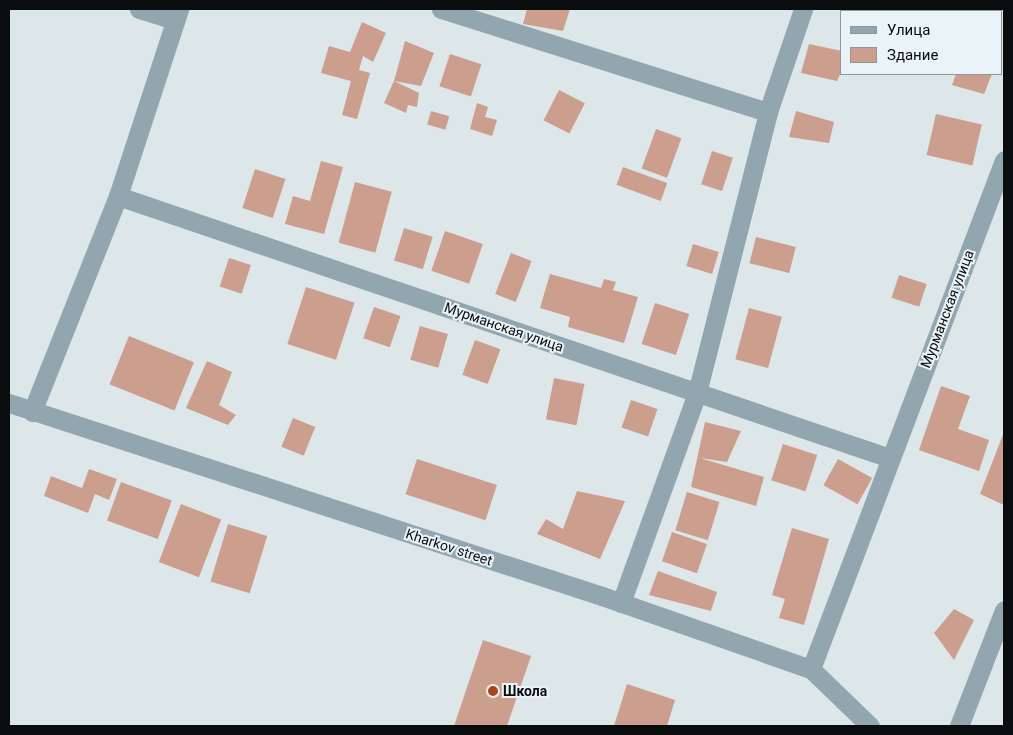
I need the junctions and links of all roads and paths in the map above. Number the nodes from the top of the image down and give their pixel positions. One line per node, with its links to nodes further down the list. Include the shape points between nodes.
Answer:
1 (139, 9): 4 (street)
2 (441, 9): 5 (street)
3 (803, 9): 5 (street)
4 (177, 14): 7 (street)
5 (768, 112): 8 (street)
6 (1004, 160): 11 (street, Мурманская улица)
7 (118, 196): 8 (street, Мурманская улица); 10 (street)
8 (697, 393): 11 (street, Мурманская улица); 12 (street)
9 (9, 403): 10 (street, Kharkov street)
10 (32, 412): 12 (street, Kharkov street)
11 (890, 458): 14 (street, Мурманская улица)
12 (621, 603): 14 (street, Kharkov street)
13 (1004, 610): 16 (street)
14 (811, 669): 15 (street, Kharkov street)
15 (870, 726)
16 (959, 726)

